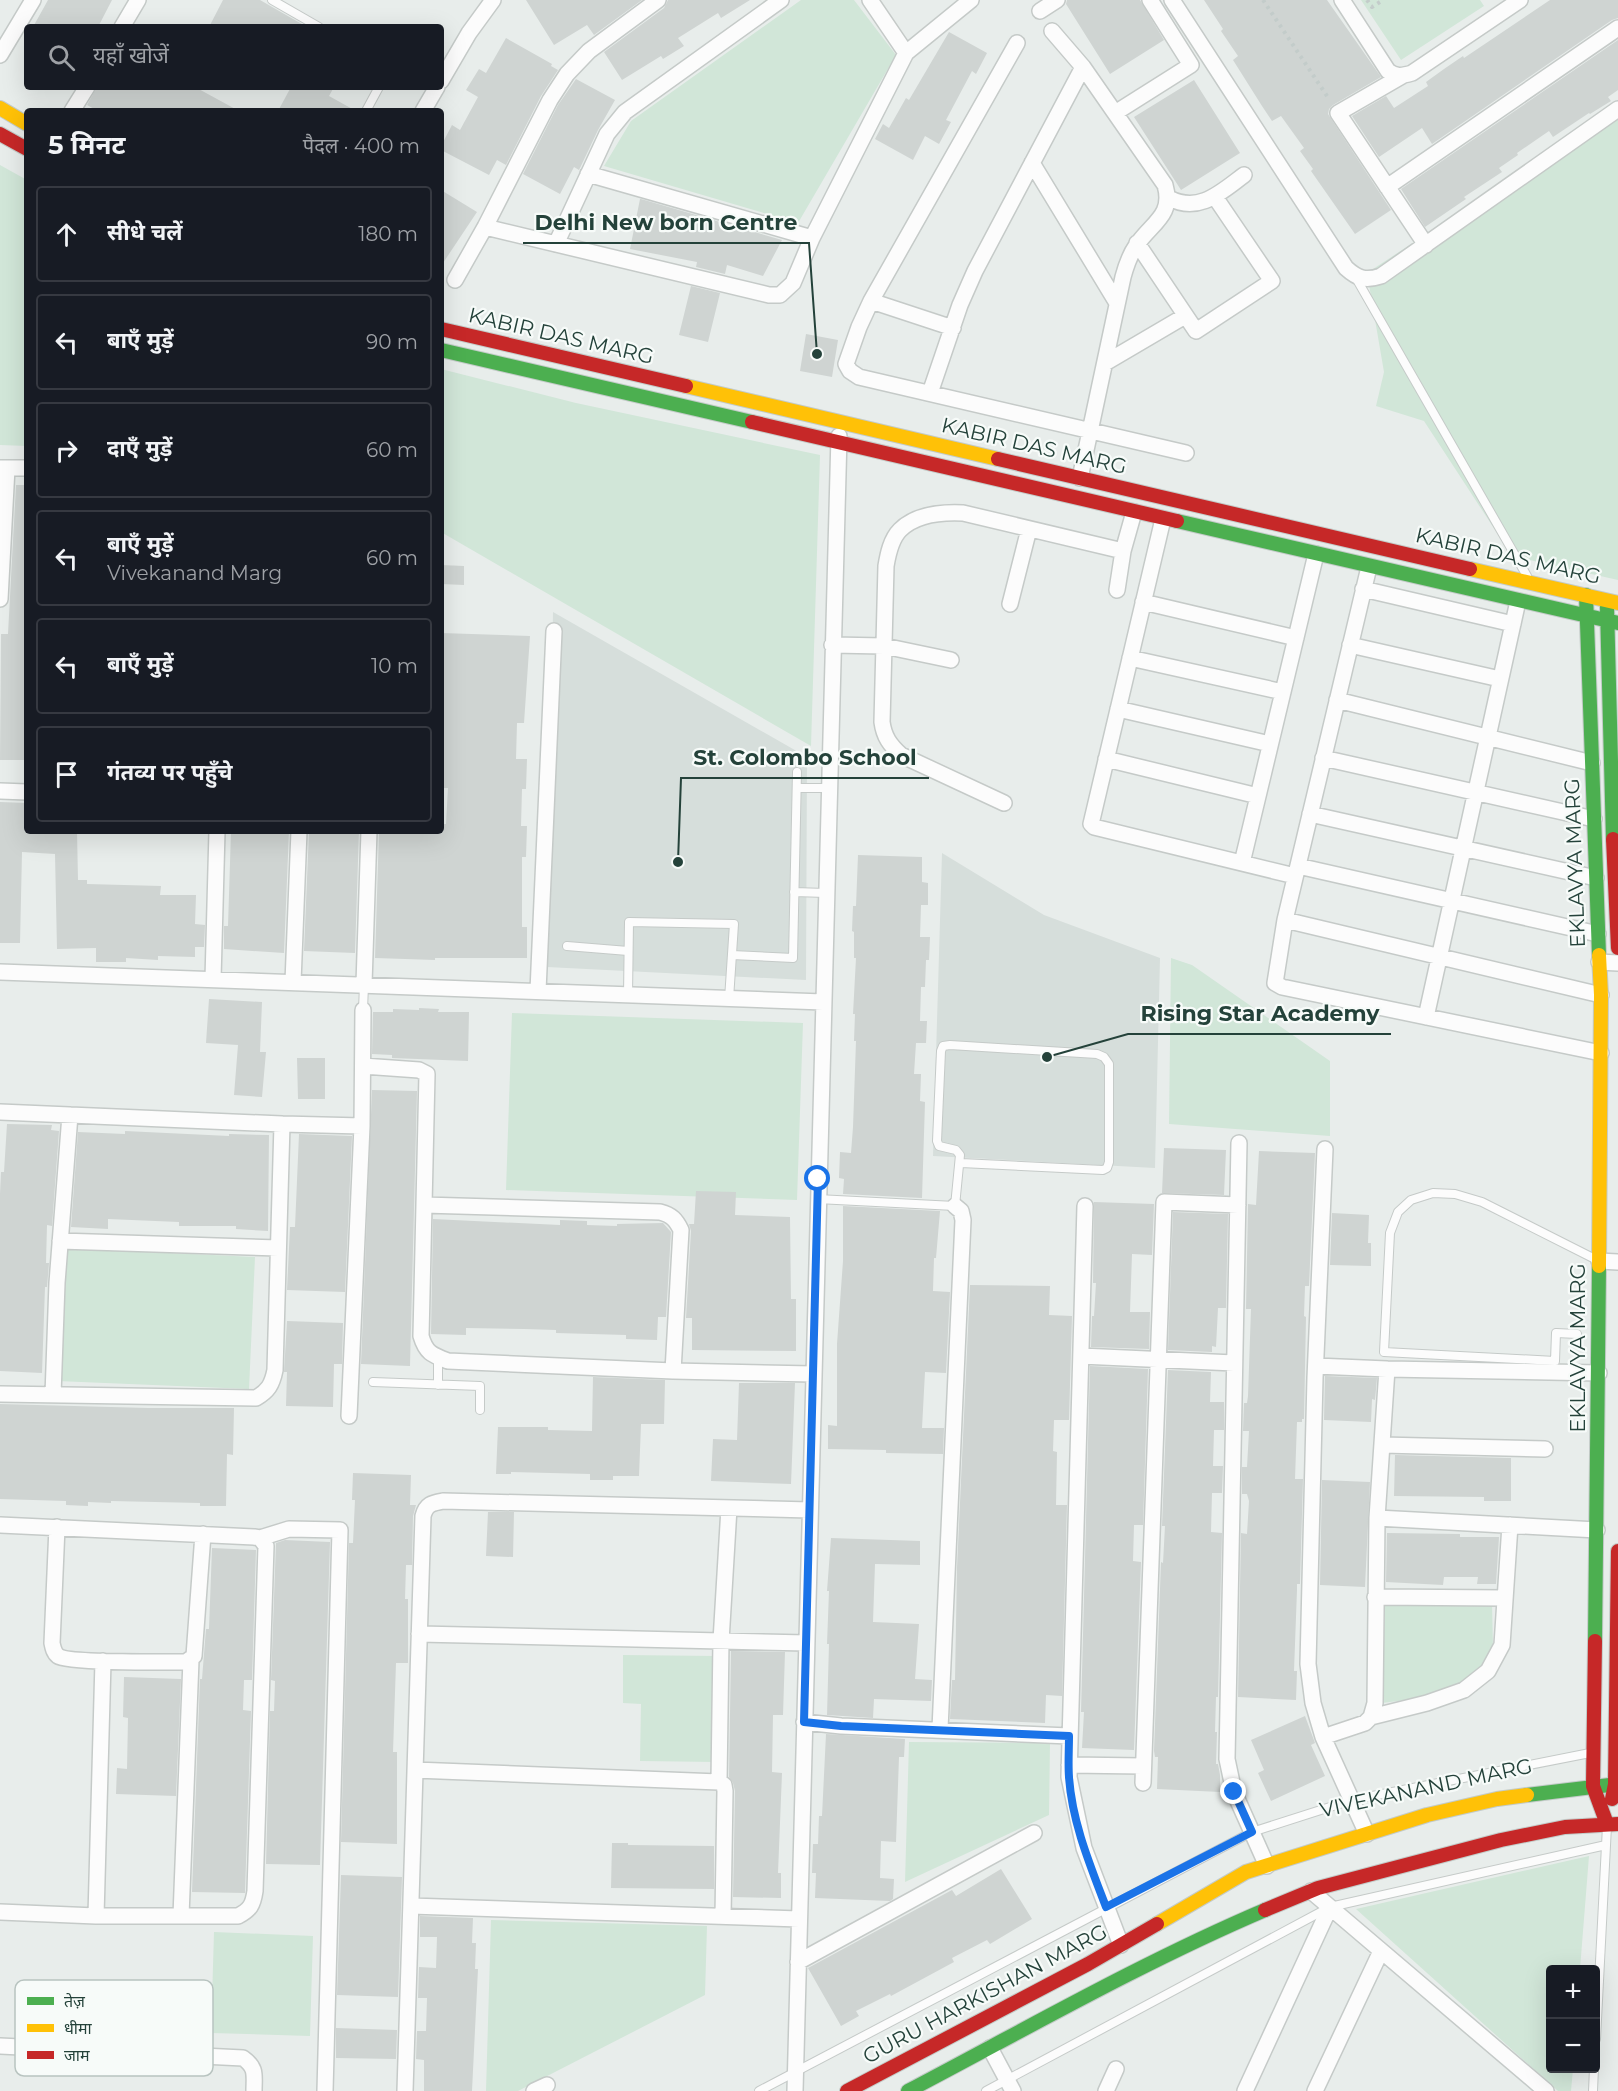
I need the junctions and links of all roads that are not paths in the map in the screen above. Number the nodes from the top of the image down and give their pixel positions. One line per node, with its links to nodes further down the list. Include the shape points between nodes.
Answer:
1 (138, 0): 16 (street)
2 (272, 0): 17 (lane)
3 (493, 0): 24 (street)
4 (658, 0): 44 (street, via 589,51 567,74)
5 (781, 0): 39 (street, via 625,112 607,134)
6 (870, 0): 21 (street)
7 (971, 0): 21 (street)
8 (1057, 0): 15 (street)
9 (1150, 0): 34 (street, via 1191,65)
10 (1172, 0): 49 (street)
11 (1342, 0): 25 (street, via 1388,71)
12 (1521, 0): 14 (street)
13 (30, 1): 22 (street)
14 (1497, 6): 25 (street, via 1412,73)
15 (1040, 12)
16 (124, 24)
17 (314, 24)
18 (1618, 28): 41 (street)
19 (1052, 31): 23 (street)
20 (1017, 43): 51 (street)
21 (906, 53): 45 (street)
22 (0, 55)
23 (1083, 67): 34 (street); 38 (street)
24 (444, 76)
25 (1402, 76): 41 (street, via 1338,112)
26 (85, 90): 30 (street)
27 (377, 90): 31 (lane)
28 (435, 90): 32 (street)
29 (0, 108): 35 (street)
30 (74, 108)
31 (368, 108)
32 (425, 108)
33 (1618, 109): 48 (street)
34 (1115, 113): 43 (street, via 1165,185)
35 (24, 122)
36 (0, 134): 37 (street)
37 (24, 147)
38 (1032, 163): 52 (street); 54 (street, via 975,271)
39 (588, 174): 45 (street); 47 (street)
40 (1244, 175): 42 (street)
41 (1387, 186): 48 (street)
42 (1215, 197): 43 (street, via 1189,204); 53 (street, via 1272,281 1196,331)
43 (1169, 198): 46 (street, via 1162,216)
44 (485, 227): 47 (street); 50 (street)
45 (812, 238): 47 (street, via 793,283 780,295 769,296)
46 (1137, 243): 52 (street); 53 (street)
47 (556, 244)
48 (1426, 245): 49 (street, via 1381,276 1371,280)
49 (1356, 278): 72 (lane)
50 (455, 280)
51 (871, 302): 54 (street); 58 (street, via 847,358 850,371 859,377)
52 (1117, 303): 57 (street)
53 (1185, 316): 57 (street)
54 (953, 328): 58 (street)
55 (444, 330): 59 (street, KABIR DAS MARG)
56 (444, 351): 61 (street, KABIR DAS MARG)
57 (1105, 363): 60 (street)
58 (930, 393): 60 (street)
59 (840, 422): 61 (street); 65 (street, KABIR DAS MARG)
60 (1090, 431): 62 (street); 65 (street)
61 (838, 443): 66 (street, KABIR DAS MARG); 86 (street)
62 (1186, 453)
63 (4, 468): 64 (street); 76 (street)
64 (24, 468)
65 (1080, 478): 72 (street, KABIR DAS MARG)
66 (1134, 512): 67 (street, KABIR DAS MARG); 69 (street)
67 (1163, 519): 70 (street, KABIR DAS MARG); 79 (street)
68 (1029, 529): 69 (street); 80 (street); 88 (street, via 943,512 923,516 900,530 890,546 886,566)
69 (1123, 551): 74 (street)
70 (1316, 554): 71 (street, KABIR DAS MARG); 85 (street)
71 (1369, 567): 73 (street); 77 (street, KABIR DAS MARG)
72 (1530, 582): 75 (street, KABIR DAS MARG)
73 (1363, 589): 83 (street); 87 (street)
74 (1117, 590)
75 (1586, 595): 78 (street, KABIR DAS MARG); 81 (street, EKLAVYA MARG)
76 (0, 599)
77 (1518, 601): 81 (street, KABIR DAS MARG); 83 (street)
78 (1612, 601): 82 (street, EKLAVYA MARG)
79 (1143, 602): 85 (street); 89 (street)
80 (1010, 604)
81 (1587, 616): 82 (street, KABIR DAS MARG); 99 (street, EKLAVYA MARG)
82 (1613, 622): 123 (street, EKLAVYA MARG, via 1612,819)
83 (1513, 624): 91 (street)
84 (554, 631): 133 (street)
85 (1296, 638): 92 (street)
86 (832, 645): 88 (street); 102 (street)
87 (1350, 645): 91 (street); 93 (street)
88 (884, 646): 90 (street); 107 (street, via 882,722 890,746 901,755)
89 (1130, 658): 92 (street); 94 (street)
90 (951, 660)
91 (1500, 679): 95 (street)
92 (1283, 692): 96 (street)
93 (1337, 700): 95 (street); 97 (street)
94 (1118, 709): 96 (street); 98 (street)
95 (1488, 738): 99 (street); 105 (street)
96 (1270, 744): 106 (street)
97 (1323, 758): 105 (street); 108 (street)
98 (1106, 759): 106 (street); 114 (street, via 1091,822 1094,827)
99 (1592, 763): 109 (street, EKLAVYA MARG)
100 (797, 772): 101 (lane)
101 (797, 788): 102 (lane); 117 (lane)
102 (828, 788): 118 (street)
103 (0, 791): 104 (street)
104 (24, 792)
105 (1476, 792): 109 (street); 113 (street)
106 (1258, 796): 114 (street)
107 (1004, 803)
108 (1310, 814): 113 (street); 115 (street)
109 (1594, 819): 116 (street, EKLAVYA MARG)
110 (218, 834): 130 (street)
111 (299, 834): 131 (street)
112 (369, 834): 132 (street)
113 (1464, 848): 116 (street); 119 (street)
114 (1242, 863): 115 (street)
115 (1296, 871): 119 (street); 120 (street)
116 (1596, 878): 121 (street, EKLAVYA MARG)
117 (794, 892): 118 (lane); 125 (lane, via 793,958)
118 (826, 893): 137 (street)
119 (1452, 901): 121 (street); 126 (street)
120 (1285, 920): 126 (street); 139 (street, via 1275,979 1278,986)
121 (1598, 934): 127 (street, EKLAVYA MARG)
122 (567, 946): 124 (lane)
123 (1618, 948)
124 (628, 951): 125 (lane, via 629,922 734,924); 134 (lane)
125 (732, 955): 136 (lane)
126 (1440, 957): 135 (street); 139 (street)
127 (1599, 962): 128 (street); 135 (street, EKLAVYA MARG)
128 (1618, 963)
129 (0, 972): 130 (street)
130 (213, 979): 131 (street)
131 (293, 982): 132 (street)
132 (364, 984): 133 (street); 138 (lane)
133 (538, 991): 134 (street)
134 (628, 994): 136 (street)
135 (1601, 995): 140 (street, EKLAVYA MARG)
136 (729, 999): 137 (street)
137 (823, 1002): 149 (street)
138 (363, 1010): 141 (street)
139 (1426, 1017): 140 (street)
140 (1601, 1053): 156 (street, EKLAVYA MARG)
141 (363, 1066): 145 (street); 150 (street, via 427,1074)
142 (0, 1112): 143 (street)
143 (70, 1115): 144 (street); 154 (street)
144 (282, 1124): 145 (street); 155 (street)
145 (362, 1126): 173 (street)
146 (1239, 1143): 151 (street)
147 (1325, 1149): 163 (street)
148 (961, 1163): 148 (lane, via 956,1150 937,1142 943,1046 1104,1057 1108,1064 1107,1168); 152 (lane)
149 (817, 1199): 152 (lane); 167 (street)
150 (424, 1205): 160 (street, via 421,1336 424,1348); 165 (street, via 669,1214 681,1230)
151 (1238, 1205): 161 (street, via 1164,1202); 162 (street)
152 (955, 1206): 197 (street, via 963,1220)
153 (1085, 1206): 159 (street)
154 (60, 1241): 155 (street); 171 (street)
155 (278, 1248): 171 (street, via 275,1370 266,1392 256,1398)
156 (1599, 1261): 157 (street); 158 (lane, via 1482,1202 1455,1194 1433,1193 1411,1200 1398,1212 1390,1233 1384,1352 1555,1361 1556,1333); 166 (street, EKLAVYA MARG)
157 (1618, 1262)
158 (1577, 1334)
159 (1081, 1356): 161 (street); 198 (street)
160 (438, 1357): 165 (street, via 448,1361); 169 (lane)
161 (1158, 1359): 162 (street); 203 (street)
162 (1234, 1363): 211 (street, via 1227,1759 1234,1792)
163 (1316, 1366): 164 (street); 199 (street, via 1308,1664)
164 (1387, 1369): 166 (street); 174 (street)
165 (673, 1371): 167 (street)
166 (1599, 1373): 182 (street, EKLAVYA MARG)
167 (813, 1374): 177 (street)
168 (373, 1382): 169 (lane)
169 (438, 1384): 172 (lane, via 480,1386)
170 (0, 1394): 171 (street)
171 (53, 1395)
172 (480, 1410)
173 (349, 1416)
174 (1382, 1445): 175 (street); 178 (street)
175 (1545, 1449)
176 (729, 1508): 177 (street); 189 (street, via 432,1503 423,1516); 190 (street)
177 (810, 1510): 191 (street)
178 (1377, 1518): 180 (street); 186 (street)
179 (0, 1525): 181 (street)
180 (1510, 1525): 182 (street); 187 (street)
181 (57, 1527): 183 (street); 194 (street, via 54,1652 67,1659)
182 (1597, 1530): 201 (street, EKLAVYA MARG)
183 (203, 1534): 184 (street); 193 (street, via 195,1651)
184 (260, 1538): 222 (street, via 266,1546 253,1903 249,1911 238,1916); 238 (street, via 289,1529 340,1530)
185 (1618, 1551): 188 (street)
186 (1375, 1596): 187 (street); 195 (street, via 1375,1702)
187 (1504, 1598): 195 (street, via 1502,1645 1488,1671 1464,1690)
188 (1618, 1598): 192 (street)
189 (419, 1634): 190 (street); 204 (street)
190 (721, 1641): 191 (street); 205 (street)
191 (806, 1643): 196 (street)
192 (1617, 1655): 200 (street)
193 (191, 1660): 194 (street); 222 (street)
194 (103, 1661): 221 (street)
195 (1371, 1717): 199 (street, via 1365,1723)
196 (804, 1722): 197 (street); 224 (street)
197 (940, 1729): 198 (street)
198 (1069, 1736): 202 (street)
199 (1323, 1737): 209 (street)
200 (1616, 1749): 201 (lane, VIVEKANAND MARG); 207 (street)
201 (1594, 1752): 208 (street, EKLAVYA MARG); 209 (lane, VIVEKANAND MARG)
202 (1069, 1765): 203 (street); 218 (street, via 1084,1848)
203 (1143, 1766): 206 (street)
204 (415, 1770): 205 (street); 217 (street)
205 (719, 1782): 223 (street, via 725,1791)
206 (1143, 1783)
207 (1617, 1784): 208 (street, GURU HARKISHAN MARG); 210 (street)
208 (1593, 1786): 210 (street, EKLAVYA MARG); 213 (street, GURU HARKISHAN MARG, via 1497,1799)
209 (1352, 1800): 211 (lane, VIVEKANAND MARG); 213 (street)
210 (1613, 1824): 214 (lane); 216 (street, via 1565,1827 1501,1840)
211 (1252, 1832): 215 (street); 218 (lane, VIVEKANAND MARG)
212 (1034, 1833): 227 (street)
213 (1367, 1834): 215 (street, GURU HARKISHAN MARG)
214 (1606, 1845): 219 (lane); 228 (lane)
215 (1267, 1866): 225 (street, GURU HARKISHAN MARG, via 1246,1872)
216 (1311, 1891): 219 (street); 231 (street, via 1233,1924)
217 (411, 1906): 223 (street); 239 (street)
218 (1106, 1907): 225 (street); 234 (lane, VIVEKANAND MARG)
219 (1330, 1907): 226 (street); 236 (lane); 246 (street)
220 (0, 1912): 221 (street)
221 (96, 1916): 222 (street)
222 (181, 1916)
223 (723, 1916): 224 (street)
224 (799, 1919): 227 (street)
225 (1121, 1945): 242 (street, GURU HARKISHAN MARG)
226 (1381, 1950): 247 (street); 248 (street)
227 (798, 1962): 234 (street)
228 (1597, 2019)
229 (0, 2046): 230 (street)
230 (15, 2047)
231 (990, 2048): 236 (street); 243 (street)
232 (213, 2057): 237 (street, via 243,2058 251,2063 255,2071)
233 (1116, 2069): 245 (street)
234 (796, 2071): 240 (lane, VIVEKANAND MARG); 241 (street)
235 (1594, 2073): 249 (lane)
236 (1010, 2085): 244 (lane)
237 (254, 2091)
238 (325, 2091)
239 (405, 2091)
240 (759, 2091)
241 (795, 2091)
242 (847, 2091)
243 (908, 2091)
244 (986, 2091)
245 (1106, 2091)
246 (1245, 2091)
247 (1315, 2091)
248 (1546, 2091)
249 (1593, 2091)

